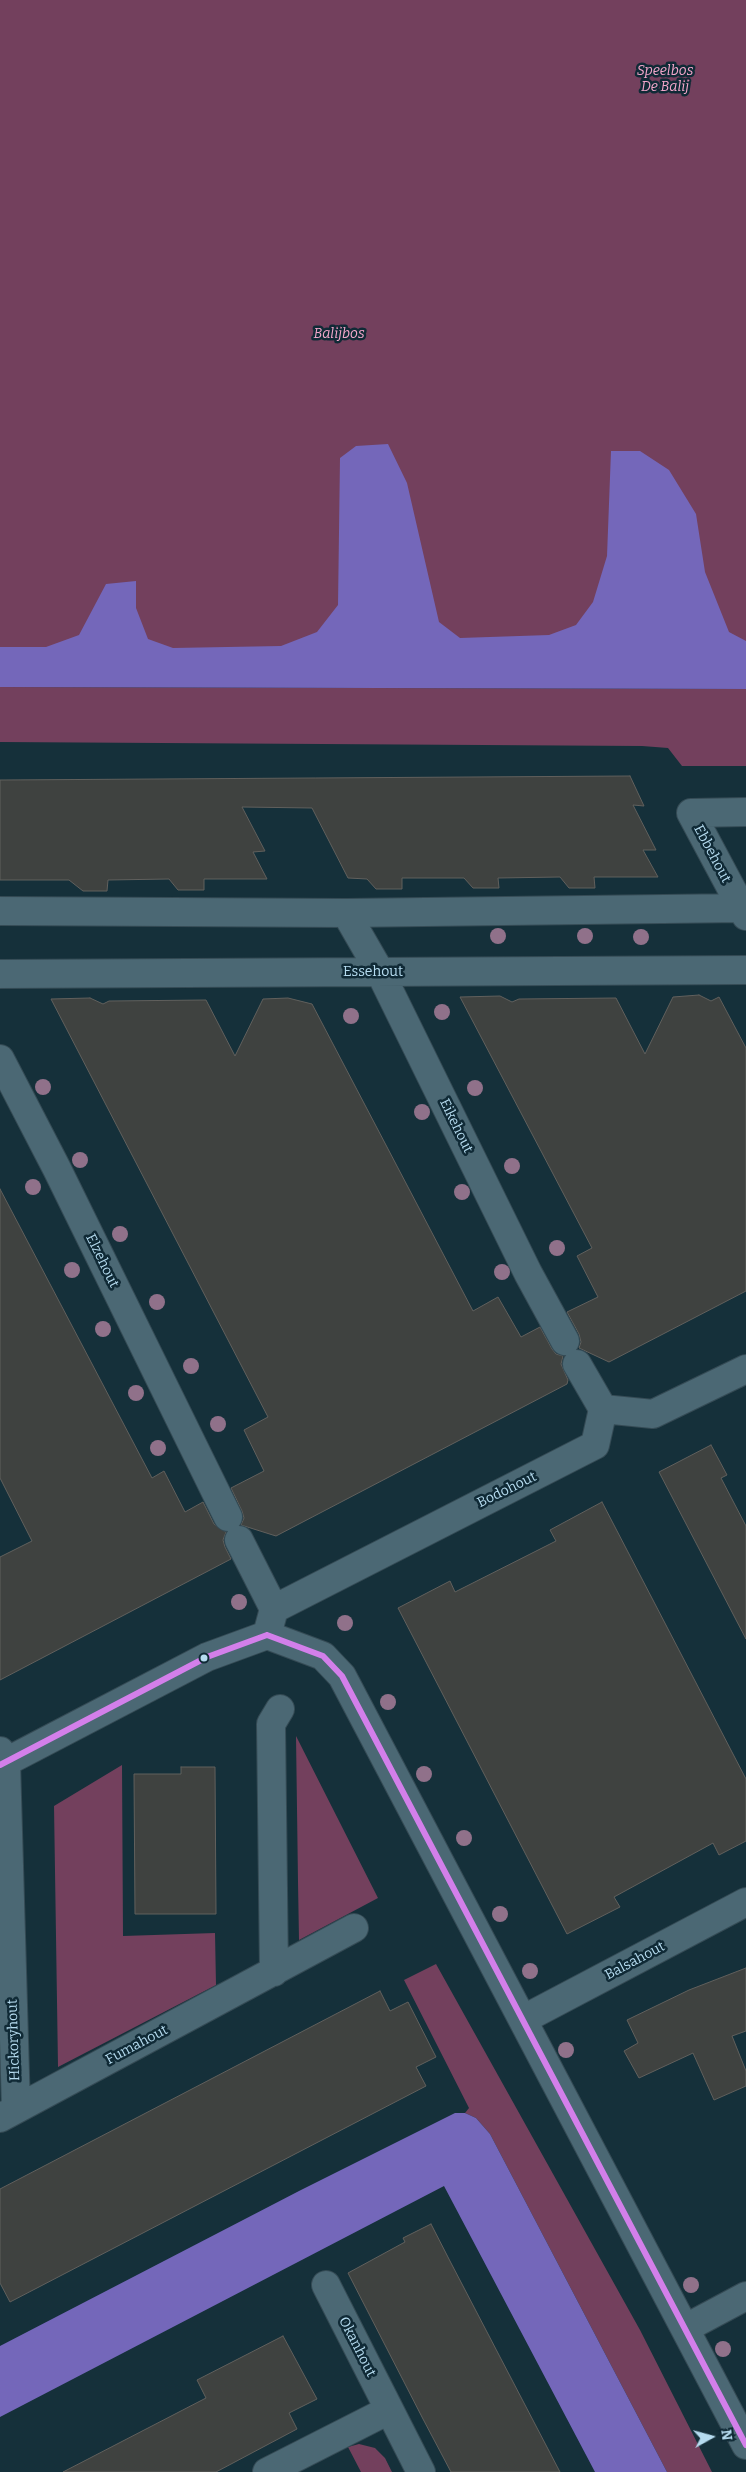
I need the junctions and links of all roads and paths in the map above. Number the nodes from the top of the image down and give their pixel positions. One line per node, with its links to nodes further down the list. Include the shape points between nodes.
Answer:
1 (746, 812): 4 (street, Ebbehout, via 691,814)
2 (0, 911): 3 (street)
3 (346, 912): 4 (street); 6 (street, Eikehout)
4 (744, 912)
5 (746, 970): 6 (street, Essehout)
6 (380, 972): 7 (street, Essehout); 10 (street, Eikehout, via 528,1273)
7 (0, 974)
8 (0, 1059): 11 (street, Elzehout)
9 (746, 1369): 10 (street, via 653,1414)
10 (603, 1409): 11 (street, Bodohout, via 595,1445)
11 (274, 1609): 12 (street)
12 (268, 1635): 14 (street, via 207,1657); 18 (street, via 323,1656 342,1676)
13 (280, 1709): 17 (street, via 271,1724)
14 (2, 1759): 19 (street, Hickoryhout)
15 (746, 1902): 18 (street, Balsahout)
16 (354, 1928): 17 (street, Fumahout)
17 (274, 1972): 19 (street, Fumahout)
18 (524, 2019): 22 (street)
19 (8, 2114)
20 (326, 2285): 23 (street, Okanhout)
21 (746, 2296): 22 (street)
22 (686, 2328): 24 (street)
23 (389, 2410): 25 (street); 26 (street, Okanhout)
24 (746, 2446)
25 (267, 2472)
26 (420, 2472)

